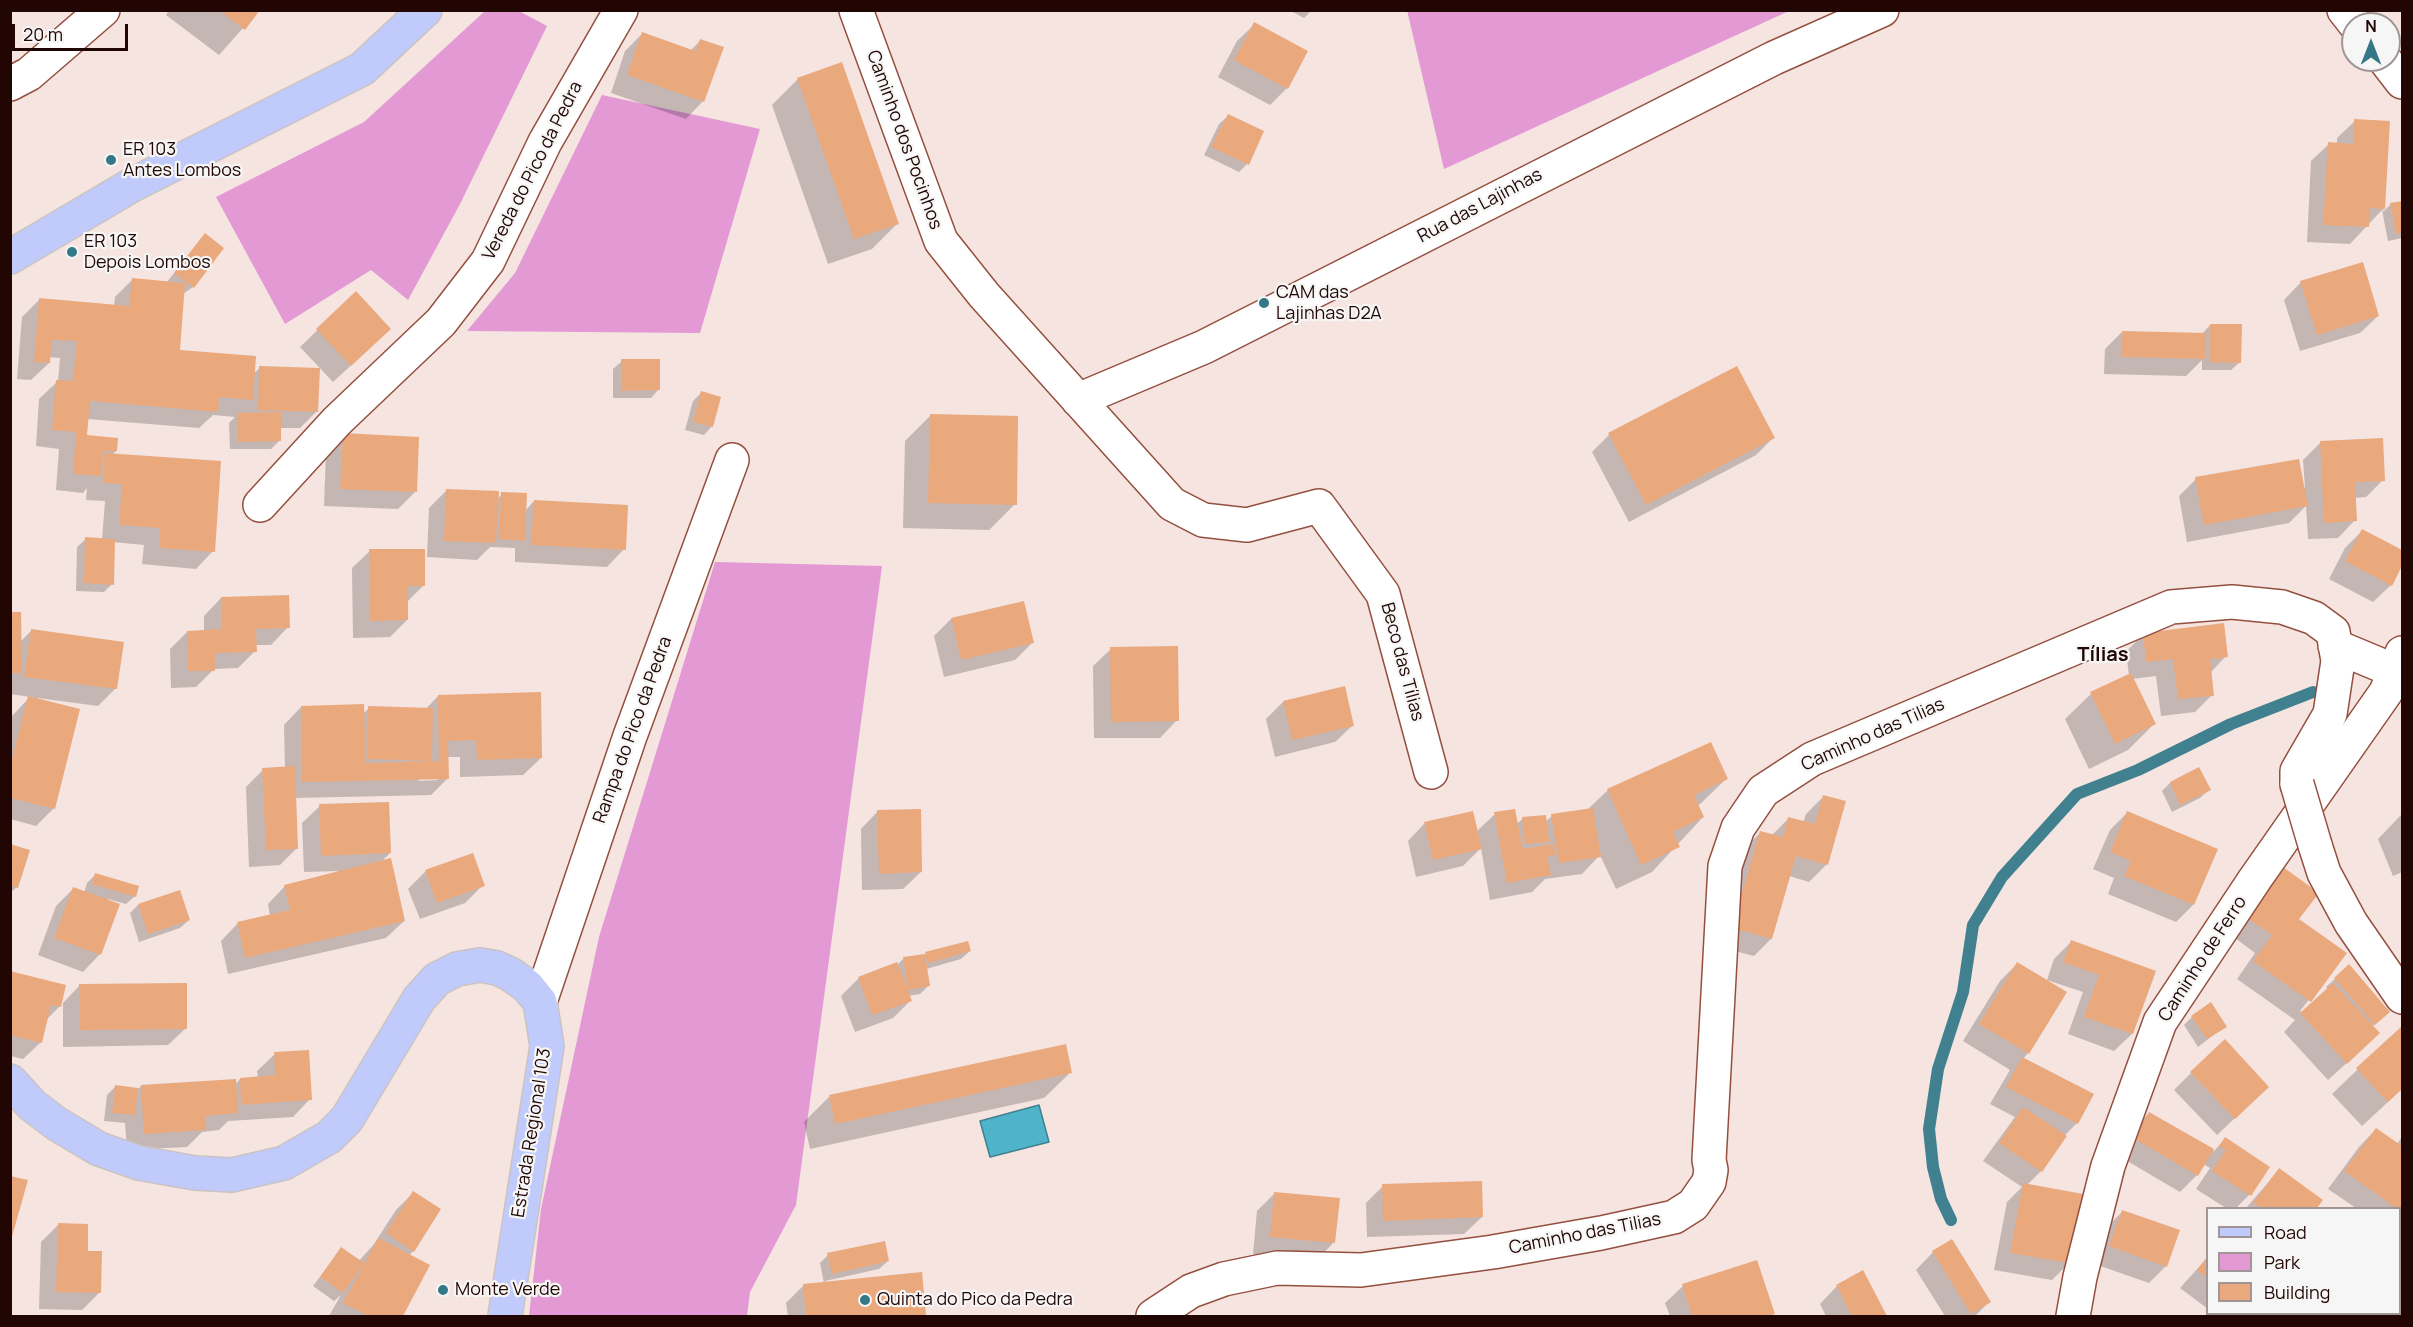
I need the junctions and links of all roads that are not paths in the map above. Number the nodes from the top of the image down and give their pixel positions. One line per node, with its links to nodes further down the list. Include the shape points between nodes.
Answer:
1 (104, 10): 6 (street, via 29,74)
2 (425, 10): 7 (main road, via 362,69 132,184)
3 (621, 10): 10 (street, Vereda do Pico da Pedra, via 546,142 488,261 441,322 337,421)
4 (856, 10): 8 (street, Caminho dos Pocinhos, via 941,241)
5 (1882, 10): 8 (street, Rua das Lajinhas, via 1763,63 1204,347)
6 (10, 84)
7 (10, 257)
8 (1077, 400): 13 (street, Beco das Tílias, via 1172,504 1203,520 1247,525 1319,506 1383,594)
9 (732, 460): 15 (street, Rampa do Pico da Pedra, via 630,736)
10 (260, 506)
11 (2335, 646): 12 (street); 14 (street, bridge, via 2338,661 2330,714 2297,771 2297,784 2324,873 2351,923); 18 (street, Caminho das Tilias, via 2332,632 2324,624 2282,607 2232,602 2171,607 1812,759 1763,791 1738,828 1725,866 1709,1182 1693,1205 1674,1217 1525,1246 1361,1270 1277,1269 1224,1279 1191,1292)
12 (2399, 662): 19 (street, Caminho de Ferro, via 2386,692 2160,1022 2108,1166)
13 (1431, 771)
14 (2403, 997)
15 (540, 1002): 16 (main road, via 527,986 497,968 480,965 457,969 437,980 419,999 347,1119 329,1137 284,1163 232,1175 139,1163 99,1149 32,1105); 17 (main road, Estrada Regional 103, via 547,1046)
16 (10, 1081)
17 (505, 1317)
18 (1153, 1317)
19 (2073, 1317)

